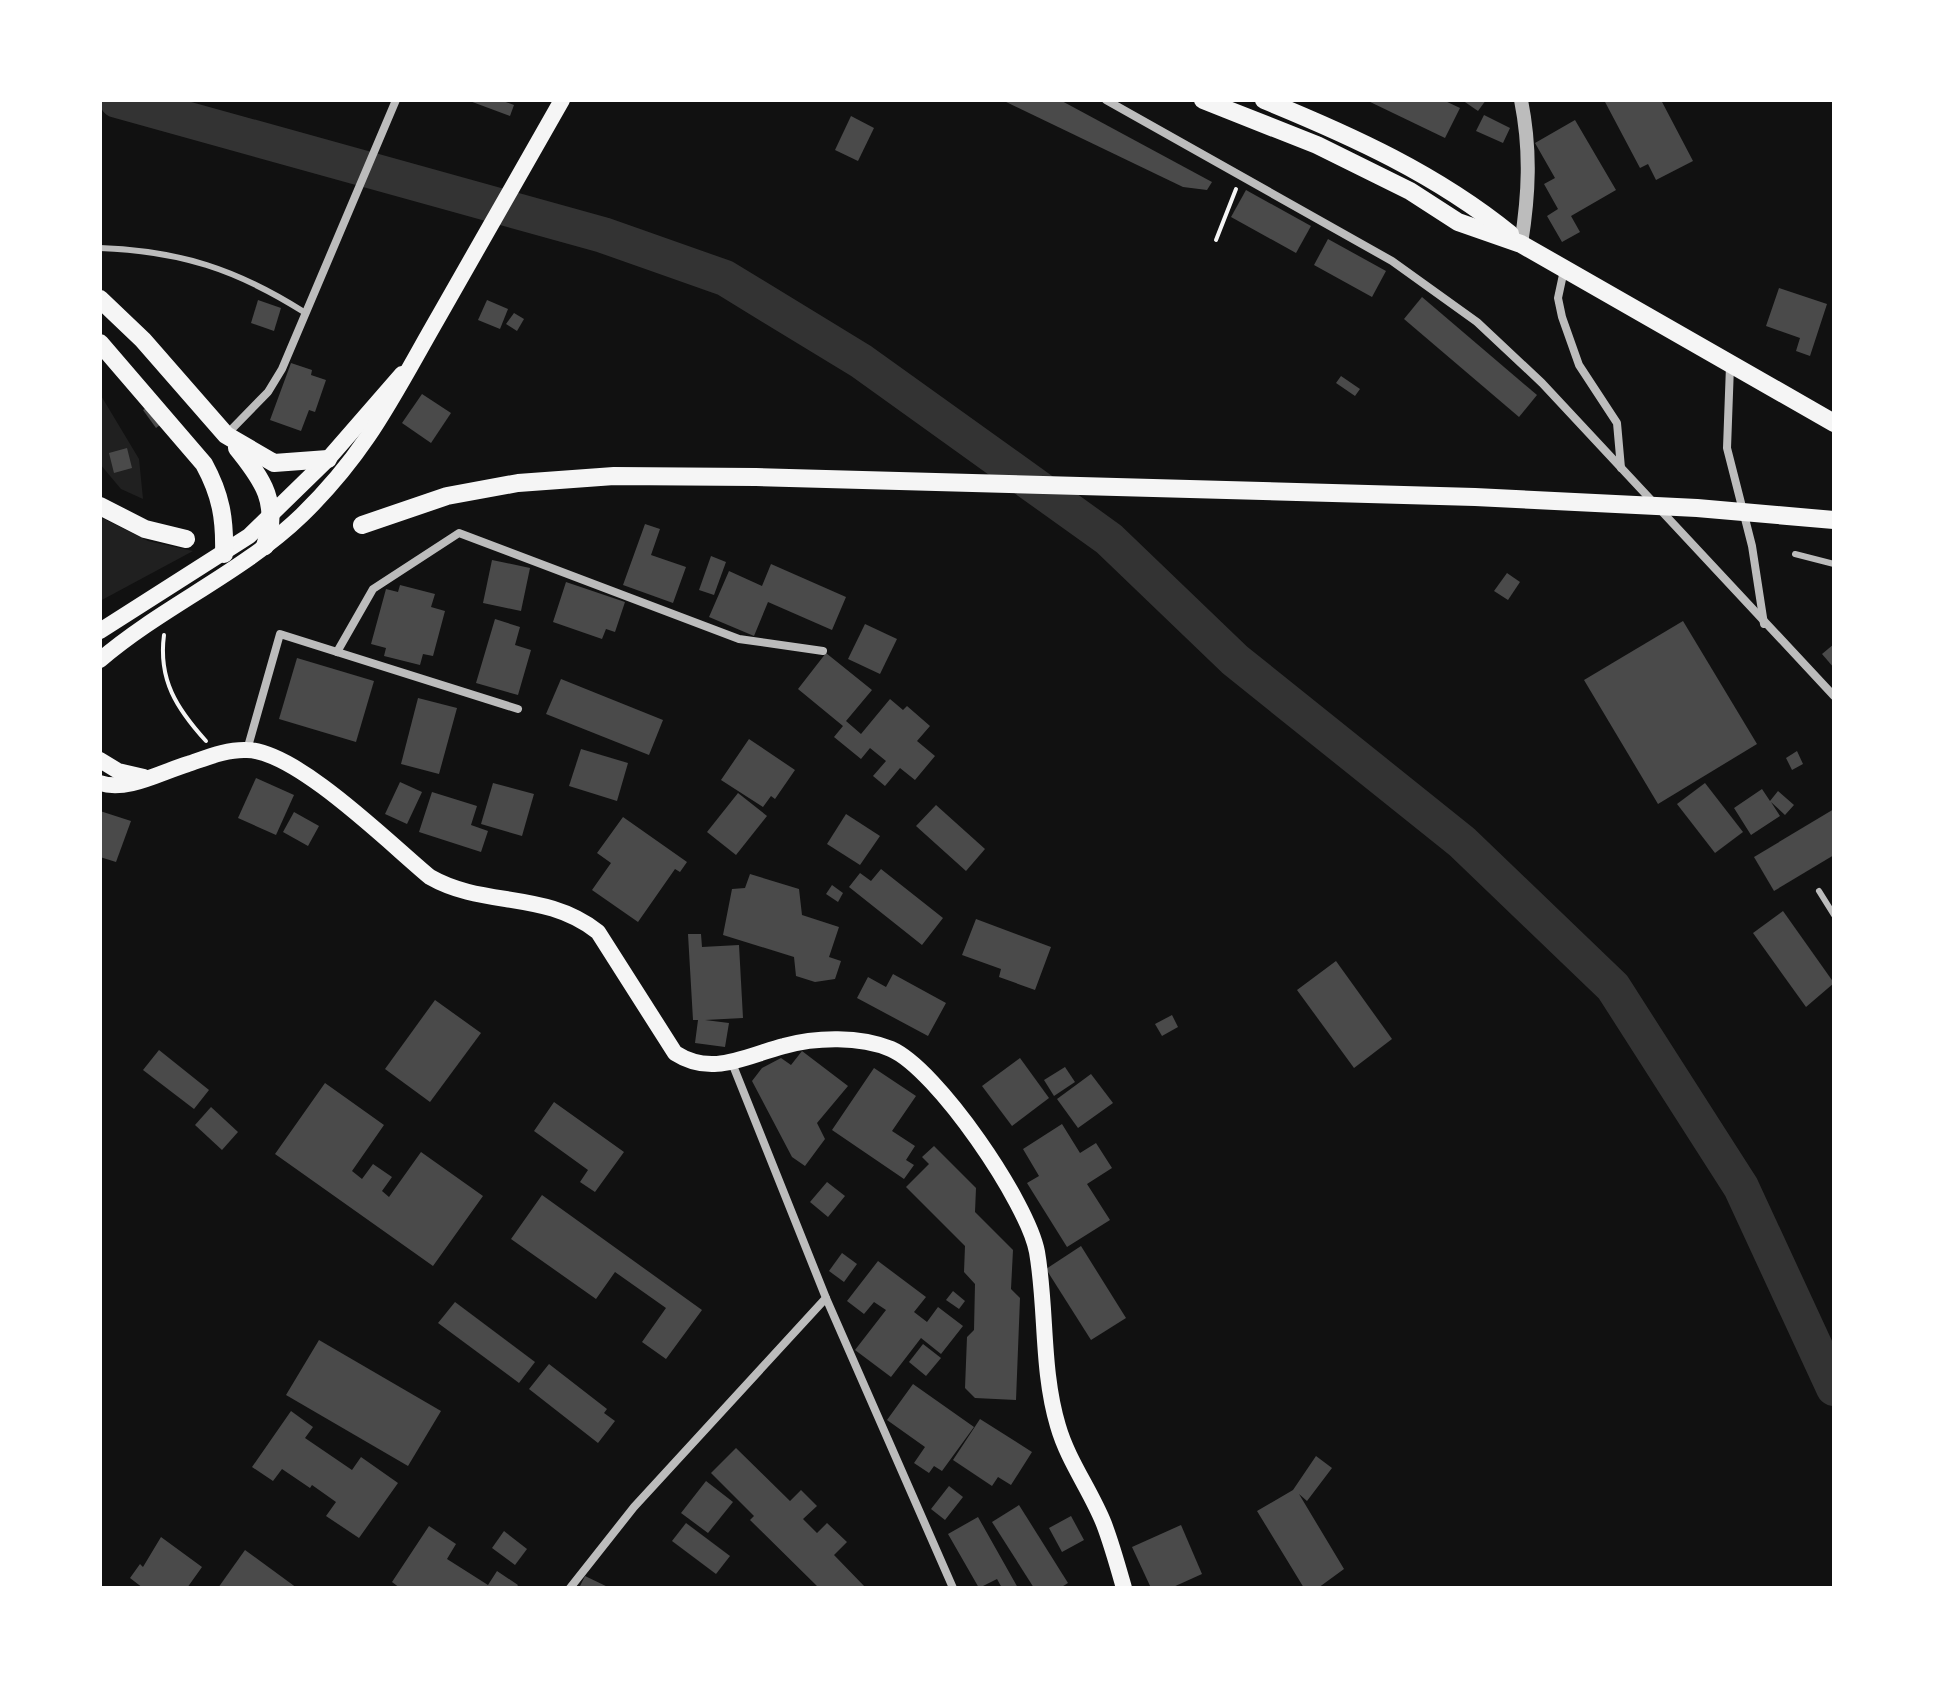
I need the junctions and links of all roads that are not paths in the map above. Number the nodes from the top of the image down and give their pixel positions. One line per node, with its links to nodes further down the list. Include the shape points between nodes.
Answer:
1 (396, 100): 11 (street)
2 (562, 100): 13 (main road)
3 (1106, 100): 18 (street, via 1392,261 1477,322)
4 (1203, 100): 7 (main road, via 1317,145 1410,191 1458,222)
5 (1264, 100): 7 (main road, via 1419,171 1470,202)
6 (1521, 100): 7 (street, via 1529,137 1529,193)
7 (1521, 244): 9 (main road)
8 (100, 248): 11 (lane, via 204,261)
9 (1566, 267): 14 (main road); 18 (street, via 1558,298 1562,317 1579,365 1617,423)
10 (100, 299): 16 (main road)
11 (306, 308): 16 (street, via 275,381)
12 (100, 343): 25 (main road, via 204,464 225,517)
13 (411, 365): 17 (main road); 24 (main road, via 378,427 346,469)
14 (1730, 366): 15 (main road); 28 (street, via 1727,448 1752,546)
15 (1834, 423)
16 (226, 435): 17 (main road, via 274,463); 20 (main road, via 261,477)
17 (328, 459): 20 (main road)
18 (1621, 469): 28 (street)
19 (100, 506): 23 (main road, via 145,529)
20 (273, 515): 24 (main road); 25 (main road)
21 (1834, 520): 22 (main road, via 1475,497 614,476 518,483 447,496)
22 (362, 525)
23 (186, 539)
24 (265, 546): 32 (main road)
25 (224, 554): 29 (main road)
26 (1795, 554): 27 (lane)
27 (1834, 564)
28 (1764, 625): 33 (street)
29 (100, 631)
30 (823, 651): 31 (street, via 739,639 459,533 373,589)
31 (337, 652): 34 (street); 35 (street, via 280,634)
32 (100, 660)
33 (1834, 696)
34 (518, 709)
35 (247, 750): 37 (main road); 41 (main road, via 275,756 300,770 447,887 531,901 581,918 598,932 675,1053 710,1066)
36 (100, 760): 37 (main road)
37 (144, 777): 38 (main road, via 124,786)
38 (100, 783)
39 (1819, 891): 40 (lane)
40 (1834, 915)
41 (732, 1063): 42 (street); 45 (main road, via 787,1045 830,1039 891,1049 920,1067 985,1151 1018,1205 1036,1248 1047,1386 1059,1429 1104,1524)
42 (826, 1298): 43 (street, via 634,1507); 44 (street)
43 (570, 1588)
44 (953, 1588)
45 (1124, 1588)

